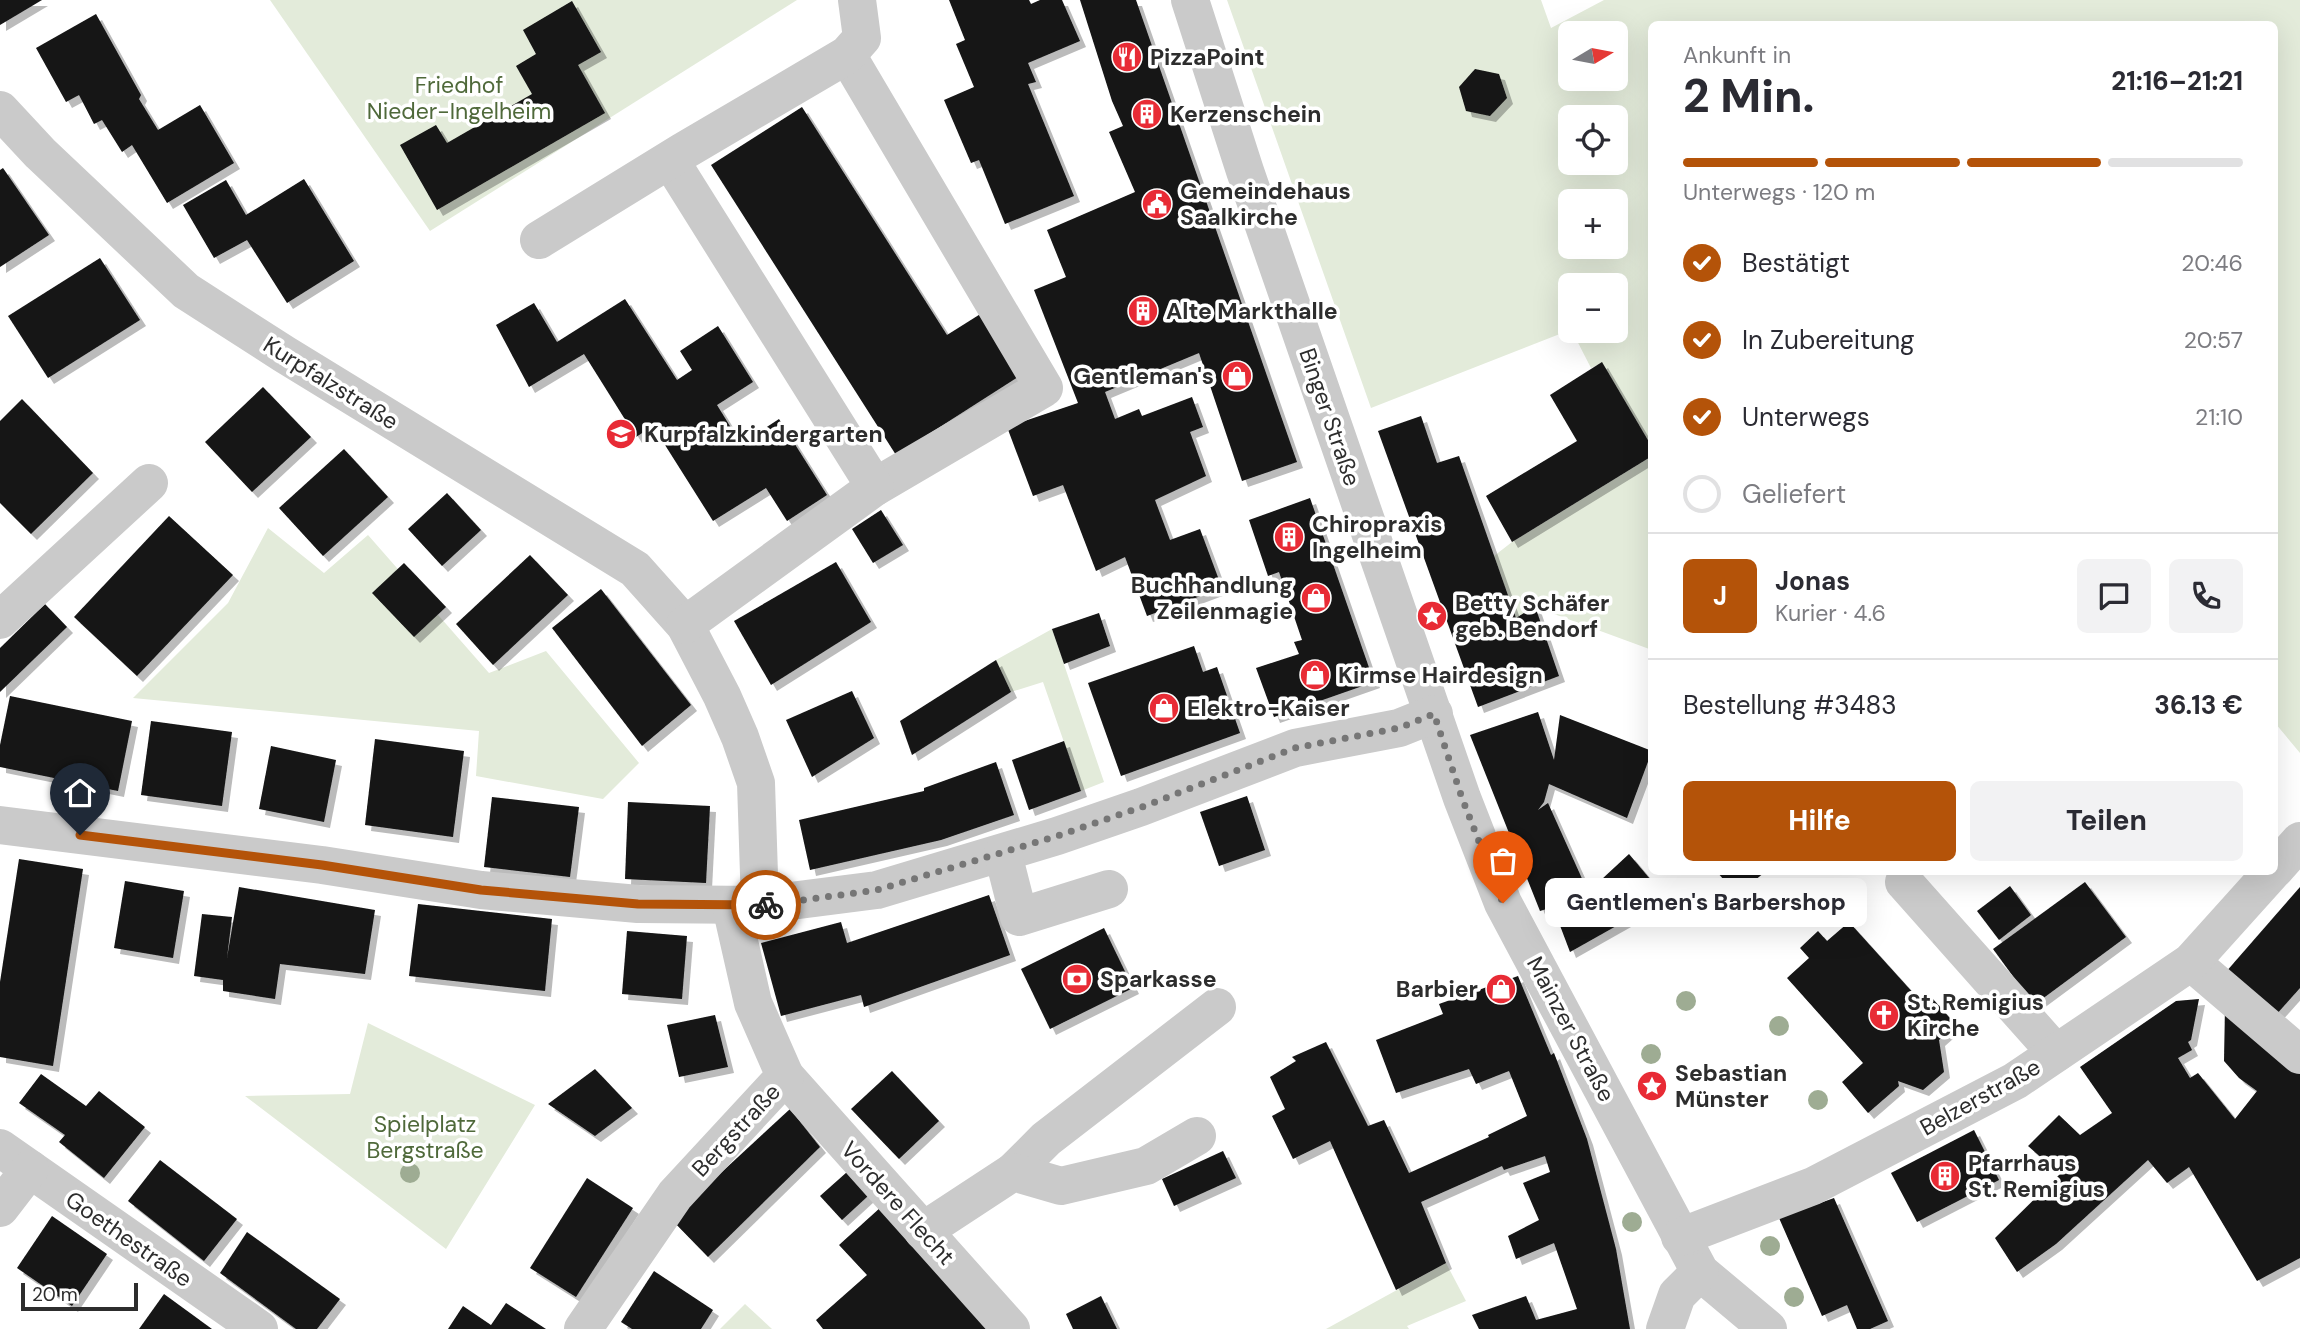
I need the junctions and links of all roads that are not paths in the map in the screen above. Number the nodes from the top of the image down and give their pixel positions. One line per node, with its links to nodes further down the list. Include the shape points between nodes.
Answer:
1 (857, 0): 3 (street, via 862,38)
2 (1189, 0): 11 (street, Binger Straße)
3 (847, 55): 5 (street); 8 (street, via 1044,388)
4 (0, 110): 10 (street, Kurpfalzstraße, via 186,291 635,569)
5 (670, 160): 6 (street); 8 (street)
6 (538, 240)
7 (149, 483): 9 (street)
8 (875, 487): 10 (street)
9 (0, 620)
10 (685, 625): 19 (street, Kurpfalzstraße, via 722,696 756,783)
11 (1434, 714): 14 (street, via 1399,728 1295,748); 30 (street, Mainzer Straße, via 1503,903)
12 (0, 825): 19 (street, via 481,890 638,904)
13 (2300, 841): 15 (street, Belzerstraße)
14 (1003, 854): 18 (street, via 1019,916); 19 (street, via 877,890)
15 (2278, 866)
16 (2269, 875): 20 (street, Belzerstraße)
17 (1904, 882): 22 (street)
18 (1109, 890)
19 (746, 906): 24 (street, Bergstraße, via 753,1003)
20 (2191, 962): 22 (street, Belzerstraße); 23 (street)
21 (1217, 1007): 27 (street, via 1046,1139)
22 (2056, 1053): 30 (street, Belzerstraße, via 2015,1081 1813,1186)
23 (2300, 1055)
24 (785, 1076): 29 (street, Vordere Flecht); 33 (street, Bergstraße, via 675,1195)
25 (1197, 1136): 27 (street, via 1146,1166 1061,1186)
26 (15, 1159): 28 (street); 32 (street, Goethestraße)
27 (1013, 1172): 29 (street)
28 (0, 1208)
29 (923, 1231): 34 (street, Vordere Flecht)
30 (1680, 1237): 31 (street, Mainzer Straße)
31 (1700, 1272): 35 (street, via 1677,1294); 36 (street)
32 (259, 1329)
33 (583, 1329)
34 (1011, 1329)
35 (1665, 1329)
36 (1768, 1329)

